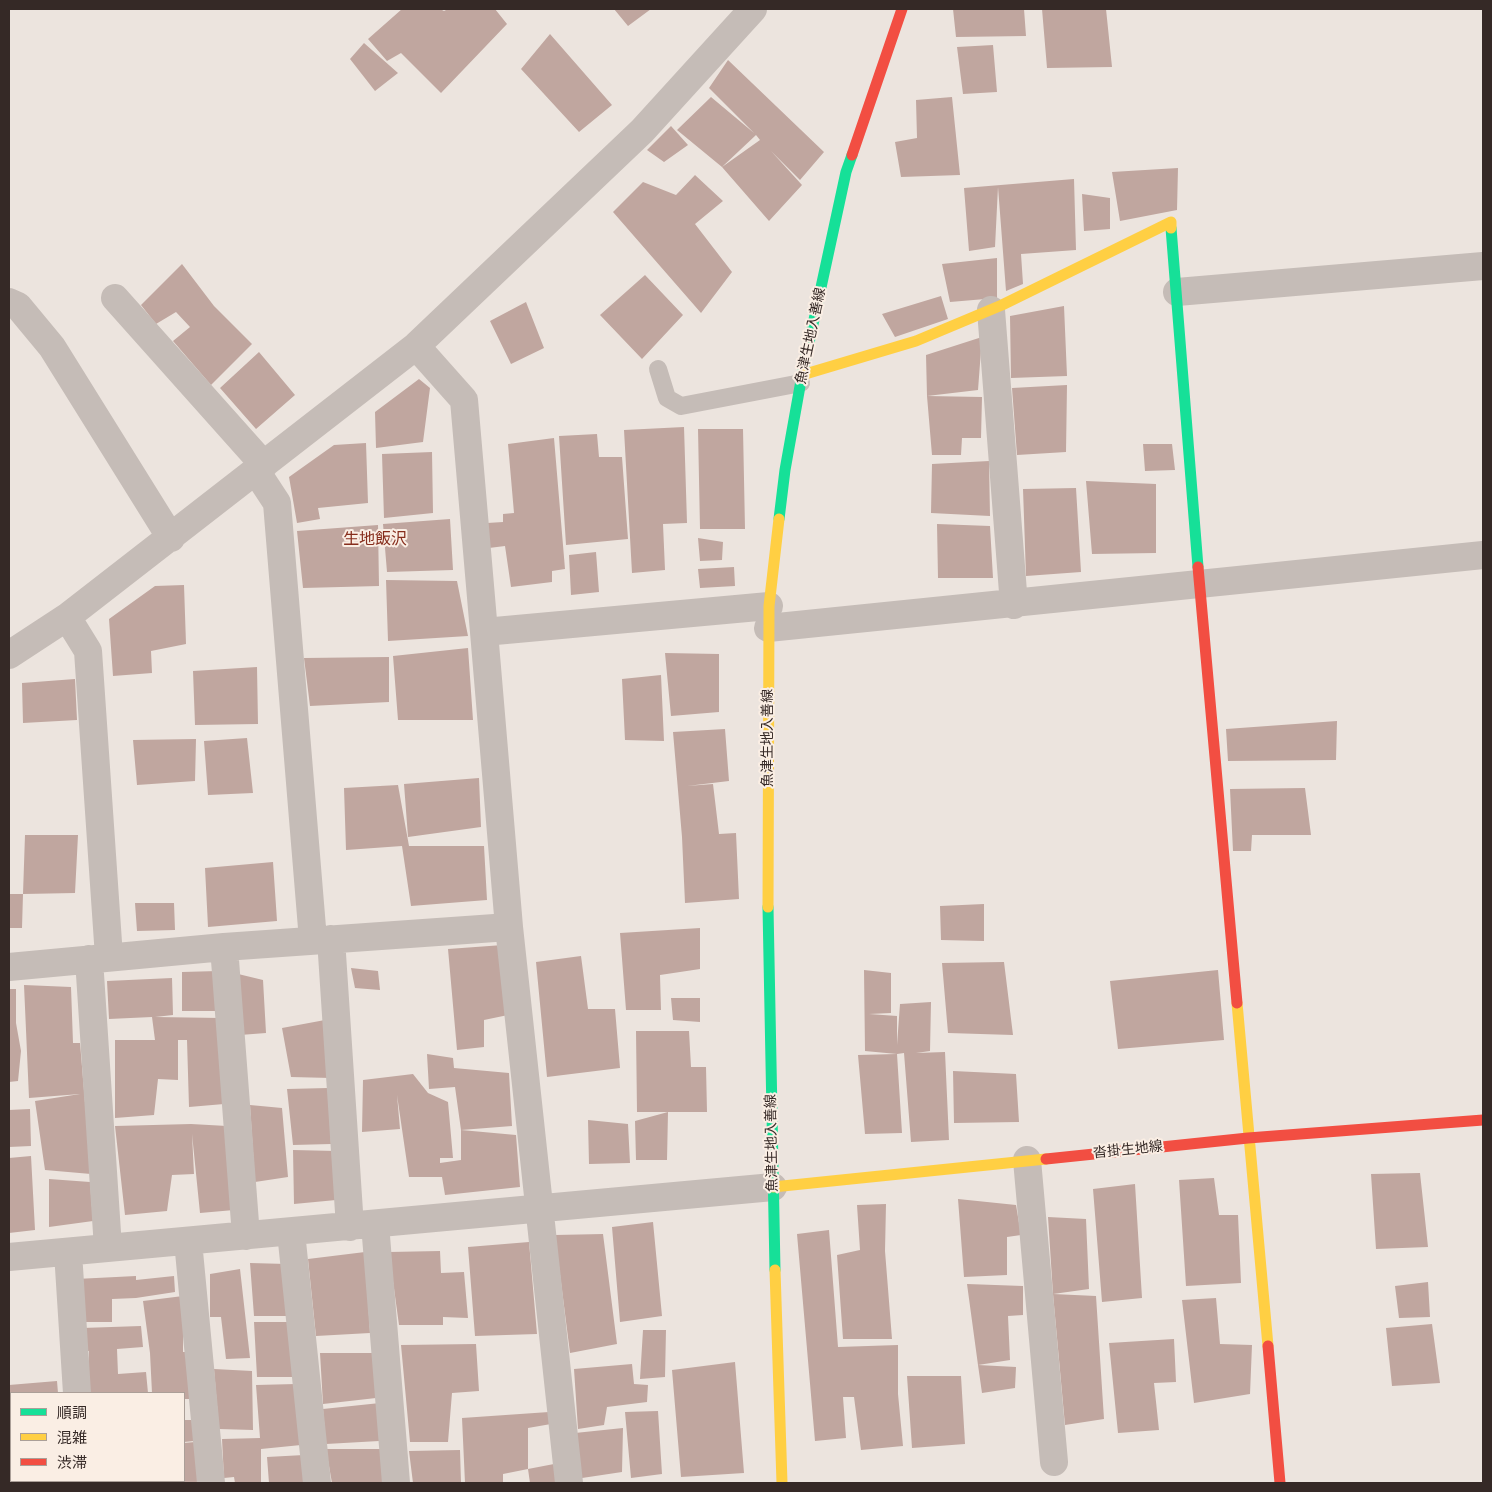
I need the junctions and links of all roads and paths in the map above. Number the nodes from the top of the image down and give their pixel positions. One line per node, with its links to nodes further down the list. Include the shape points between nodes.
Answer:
1 (753, 9): 8 (street, via 642,131)
2 (902, 9): 10 (main road, 魚津生地入善線, via 846,172)
3 (1483, 266): 4 (street)
4 (1177, 292): 7 (main road, via 1171,222); 14 (main road)
5 (114, 298): 11 (street)
6 (9, 302): 12 (street, via 18,306 52,347)
7 (991, 310): 10 (main road, via 916,341); 15 (street)
8 (416, 346): 11 (street); 18 (street, via 464,400)
9 (658, 369): 10 (lane, via 667,398 681,406)
10 (802, 379): 17 (main road, 魚津生地入善線, via 785,470)
11 (260, 468): 12 (street); 21 (street, via 277,503)
12 (171, 538): 16 (street)
13 (1483, 556): 14 (street)
14 (1199, 583): 15 (street); 26 (main road)
15 (1014, 605): 17 (street)
16 (67, 617): 19 (street); 23 (street, via 88,650)
17 (769, 617): 18 (street); 28 (main road, 魚津生地入善線, via 768,891)
18 (484, 632): 20 (street)
19 (9, 656)
20 (509, 927): 21 (street); 29 (street)
21 (322, 940): 22 (street); 30 (street)
22 (224, 947): 23 (street); 32 (street)
23 (99, 958): 24 (street); 34 (street)
24 (9, 967)
25 (1483, 1120): 26 (main road, 沓掛生地線)
26 (1248, 1138): 27 (main road, 沓掛生地線); 44 (main road)
27 (1027, 1160): 28 (main road, 沓掛生地線); 38 (street)
28 (773, 1187): 29 (street); 43 (main road, 魚津生地入善線)
29 (540, 1210): 30 (street); 42 (street)
30 (362, 1226): 31 (street); 41 (street)
31 (291, 1232): 32 (street); 40 (street)
32 (246, 1236): 33 (street)
33 (188, 1241): 34 (street); 39 (street)
34 (108, 1248): 35 (street)
35 (68, 1252): 36 (street); 37 (street)
36 (9, 1257)
37 (77, 1392)
38 (1054, 1462)
39 (211, 1483)
40 (317, 1483)
41 (396, 1483)
42 (569, 1483)
43 (782, 1483)
44 (1280, 1483)

